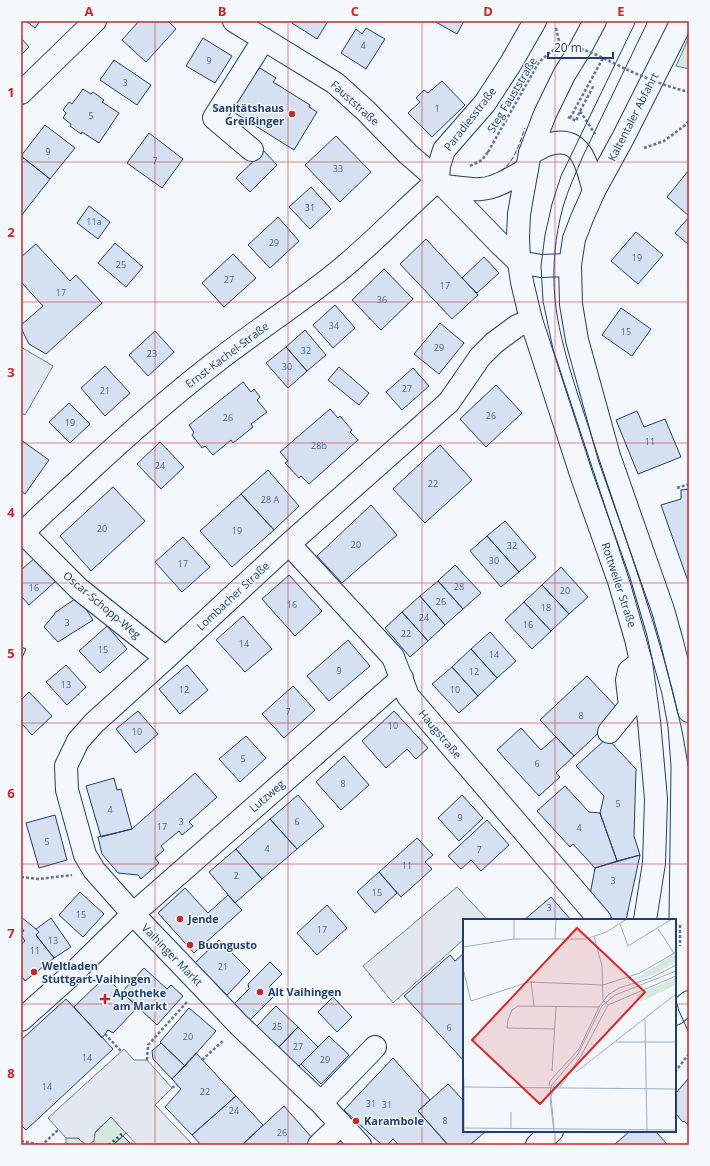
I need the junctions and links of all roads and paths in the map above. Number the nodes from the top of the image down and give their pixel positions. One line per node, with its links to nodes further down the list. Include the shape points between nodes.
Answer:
1 (95, 21): 12 (street)
2 (234, 21): 7 (street, Fauststraße)
3 (535, 21): 20 (street, Paradiesstraße, via 485,103 444,150 439,166)
4 (595, 21): 18 (street, Rottweiler Straße, via 545,114)
5 (682, 21): 21 (street, Kaltentaler Abfahrt)
6 (556, 28): 8 (path)
7 (264, 39): 16 (street, via 214,118); 20 (street, Fauststraße, via 335,83)
8 (560, 47): 9 (path, bridge, via 581,48); 19 (path, Steg Fauststraße, bridge, via 550,51 539,62 488,152 482,160)
9 (603, 58): 11 (path, bridge, via 669,87); 14 (path)
10 (594, 85): 13 (path)
11 (689, 92)
12 (21, 93)
13 (580, 111)
14 (570, 118)
15 (689, 121): 17 (path, via 664,141)
16 (252, 150)
17 (638, 150)
18 (528, 161): 20 (street, via 507,180 481,189); 21 (street, via 550,144 565,142 575,146 583,156); 22 (street, Rottweiler Straße, via 519,214)
19 (475, 163)
20 (441, 183): 22 (street, Fauststraße); 27 (street, Ernst-Kachel-Straße, via 410,205 340,270 220,358 168,400)
21 (594, 191): 23 (street, via 574,239)
22 (519, 262): 23 (street, via 541,266); 24 (street, Rottweiler Straße)
23 (570, 265): 32 (street, via 571,304 577,340 609,456 663,610)
24 (531, 320): 28 (street, Lombacher Straße, via 512,329 494,343 480,357 449,402); 30 (street, Rottweiler Straße, via 619,581)
25 (689, 484): 26 (path)
26 (677, 488)
27 (22, 534): 29 (street, Oscar-Schopp-Weg, via 79,589)
28 (289, 544): 29 (street, Lombacher Straße); 31 (street, Haugstraße, via 393,657)
29 (166, 658): 34 (street, Lombacher Straße, via 94,722 78,741 66,766 67,790 85,855)
30 (641, 662): 33 (street, Rottweiler Straße); 33 (street, via 629,671 627,680 630,706 613,727 630,721)
31 (402, 678): 36 (street, Lutzweg); 37 (street, Haugstraße, via 408,696)
32 (689, 711)
33 (649, 721): 38 (street, Rottweiler Straße, via 656,799 654,863)
34 (94, 870): 35 (path, via 39,879); 36 (street, Lombacher Straße)
35 (21, 877)
36 (133, 914): 41 (street, Vaihinger Markt); 44 (street, Vaihinger Markt)
37 (599, 919)
38 (645, 919)
39 (680, 925): 40 (path)
40 (680, 946)
41 (202, 986): 45 (street, Vaihinger Markt); 50 (path, via 148,1045)
42 (689, 1002): 43 (street)
43 (676, 1013)
44 (21, 1020)
45 (239, 1025): 51 (path); 55 (street, Vaihinger Markt)
46 (106, 1034): 48 (path)
47 (375, 1047): 55 (street)
48 (121, 1051)
49 (688, 1055): 52 (path)
50 (147, 1060)
51 (202, 1060)
52 (676, 1071)
53 (177, 1084): 54 (path)
54 (172, 1088)
55 (321, 1103): 56 (street, Vaihinger Markt)
56 (341, 1124): 62 (street); 63 (street, Vaihinger Markt)
57 (59, 1129): 59 (path, via 42,1145)
58 (551, 1132): 64 (street)
59 (21, 1141)
60 (134, 1142): 61 (path)
61 (130, 1145)
62 (319, 1145)
63 (360, 1145)
64 (537, 1145)

